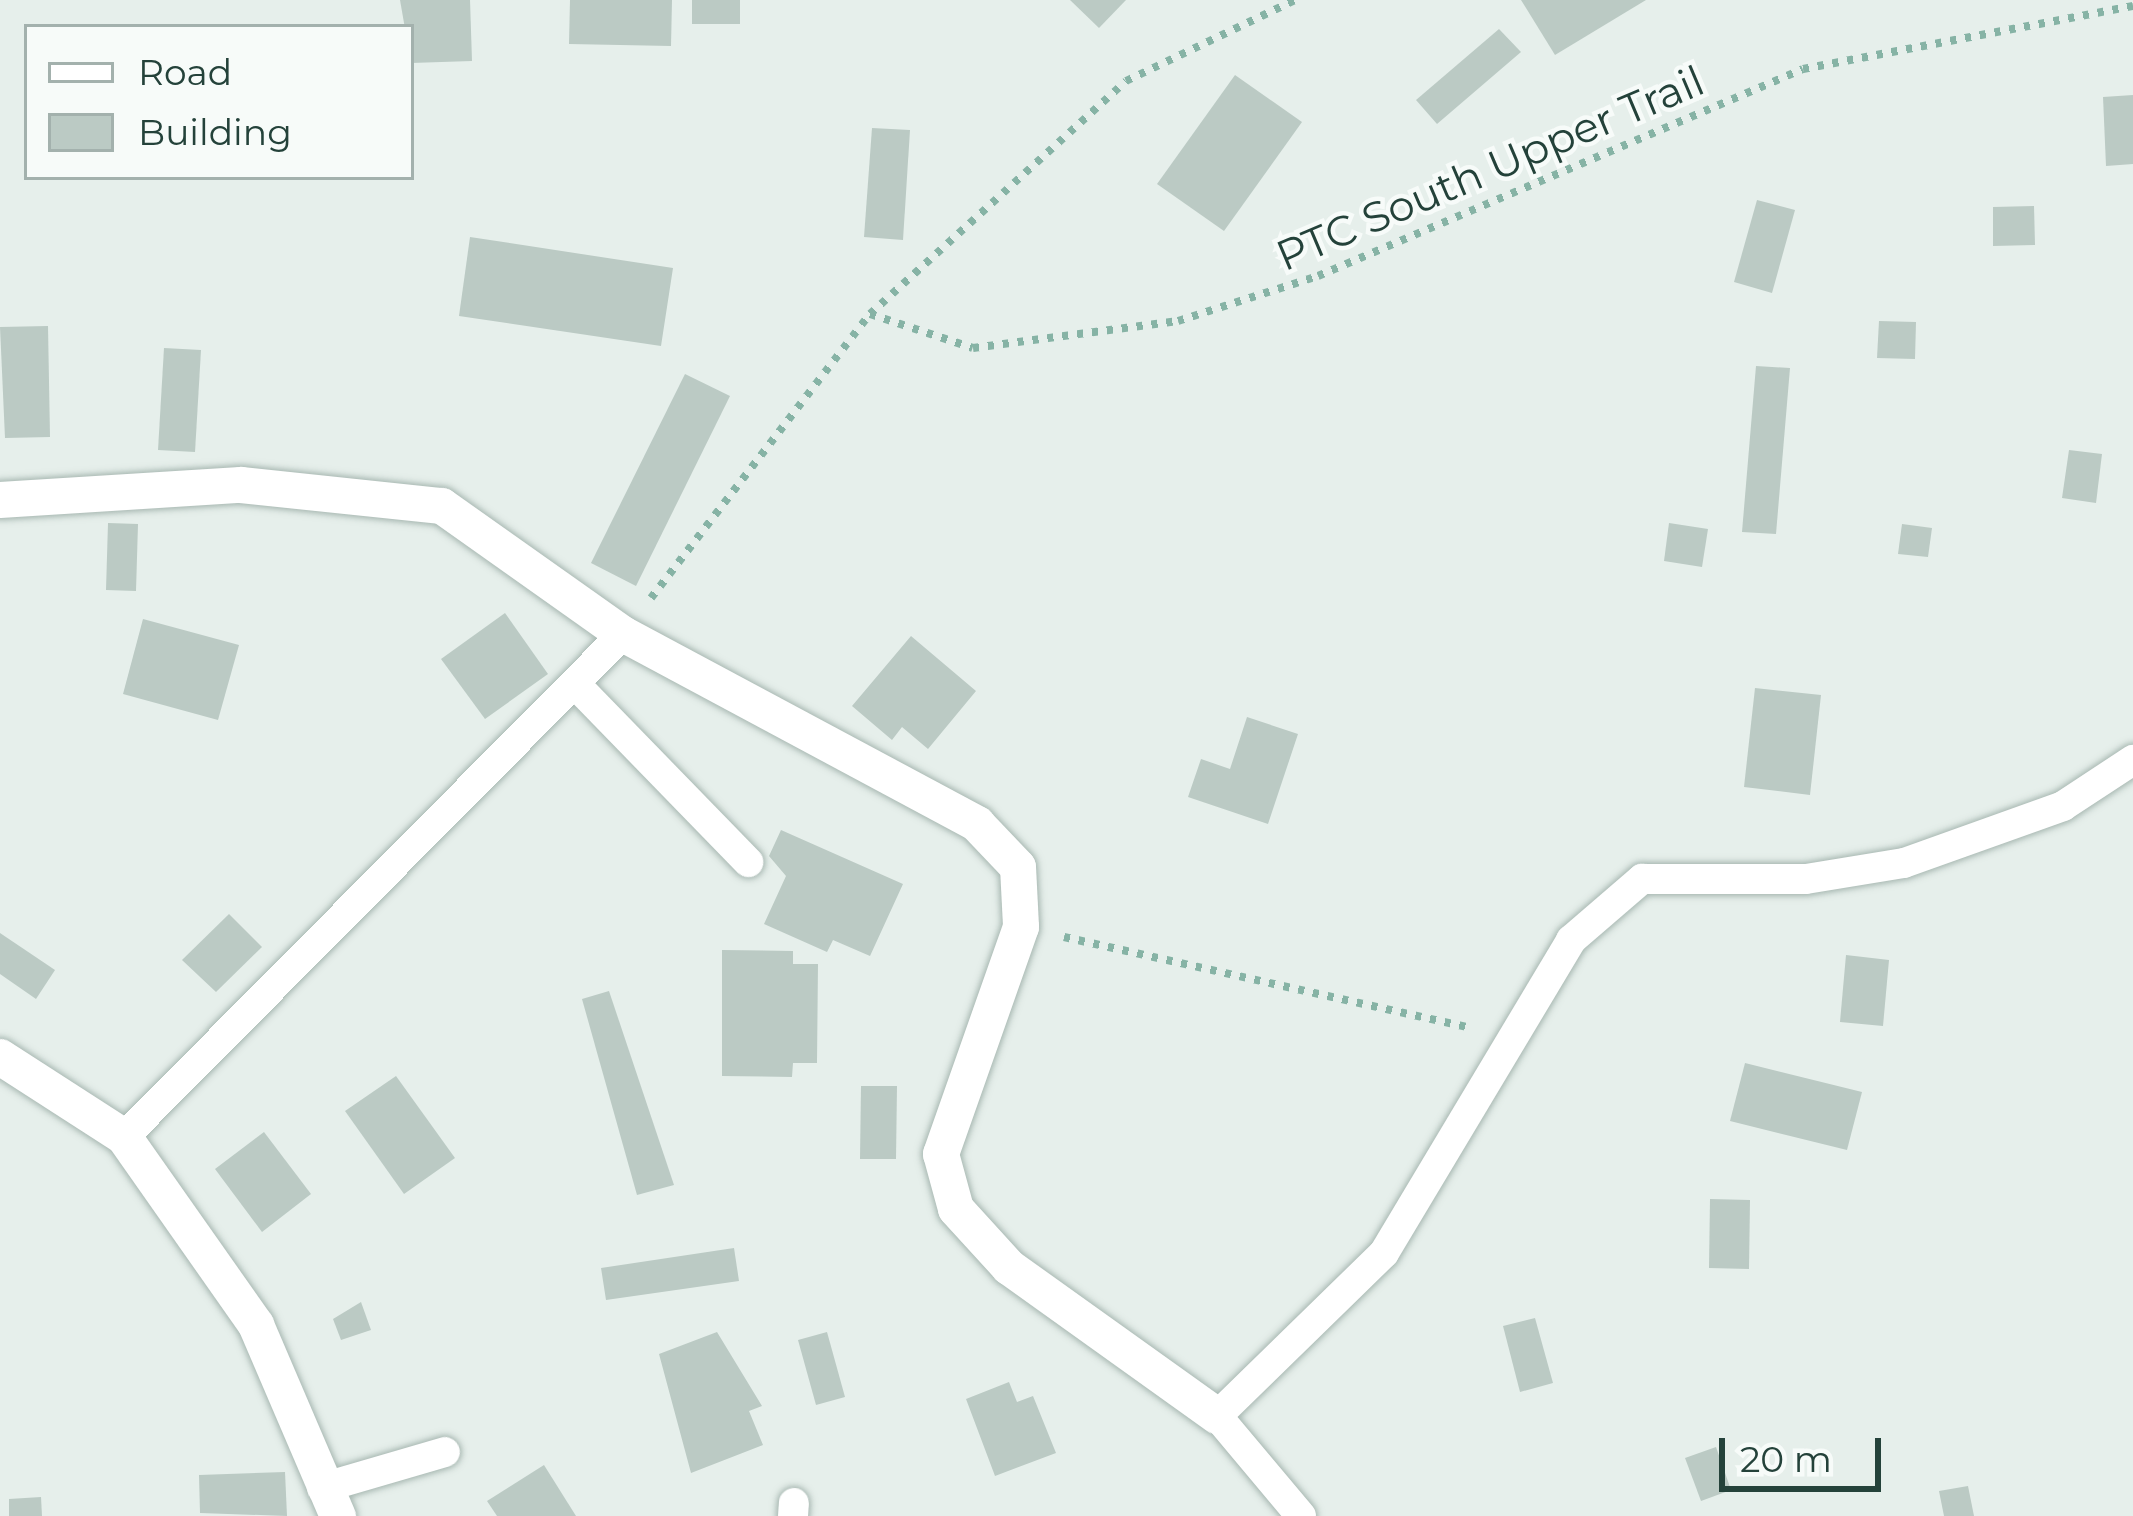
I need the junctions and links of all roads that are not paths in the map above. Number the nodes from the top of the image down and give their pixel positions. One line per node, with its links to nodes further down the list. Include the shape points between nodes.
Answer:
1 (0, 500): 2 (street, via 241,485 442,506)
2 (623, 634): 3 (lane); 8 (street, via 977,824 1018,867 1022,927 941,1154 956,1209 1009,1267)
3 (579, 688): 5 (lane); 7 (lane)
4 (2133, 760): 8 (lane, via 2063,806 1904,863 1806,879 1642,879 1571,940 1384,1253)
5 (748, 862)
6 (0, 1057): 7 (street)
7 (124, 1137): 10 (street, via 256,1325)
8 (1217, 1416): 11 (lane)
9 (445, 1452): 10 (lane)
10 (330, 1502)
11 (1301, 1516)

